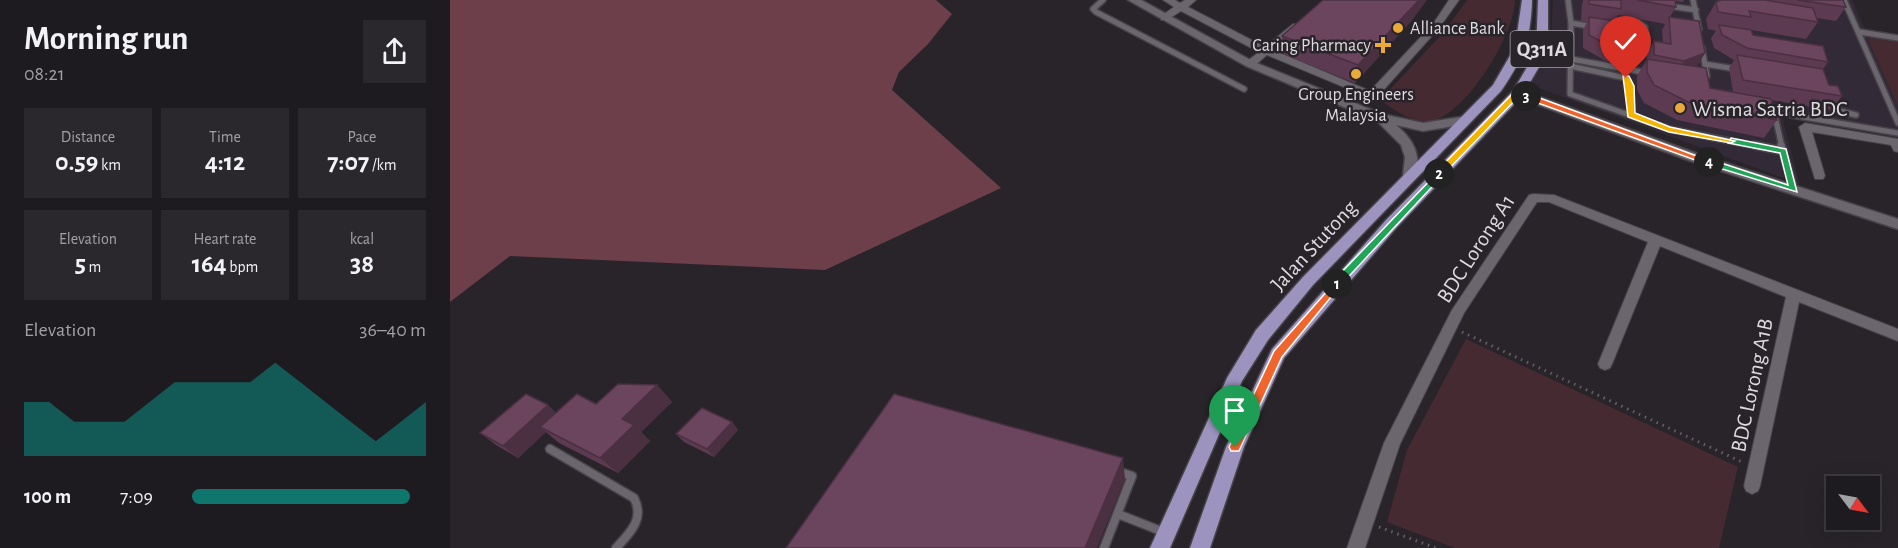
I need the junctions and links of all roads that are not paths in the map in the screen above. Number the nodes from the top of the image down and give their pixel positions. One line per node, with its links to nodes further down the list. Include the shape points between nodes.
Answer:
1 (1103, 0): 37 (lane, via 1095,5 1096,12)
2 (1133, 0): 16 (street)
3 (1168, 0): 13 (street)
4 (1191, 0): 13 (street)
5 (1454, 0): 26 (street, via 1436,26 1373,94 1363,94)
6 (1527, 0): 36 (main road, Jalan Stutong, via 1524,41)
7 (1544, 0): 38 (main road, Jalan Stutong / Q311A, via 1542,52)
8 (1568, 0): 17 (lane)
9 (1693, 0): 14 (lane)
10 (1846, 3): 12 (lane); 22 (lane)
11 (1663, 5): 14 (lane)
12 (1838, 5)
13 (1180, 8): 16 (street); 26 (street)
14 (1696, 10): 21 (lane)
15 (1308, 15): 26 (street)
16 (1164, 18): 30 (street)
17 (1571, 22): 18 (lane); 28 (lane)
18 (1599, 28)
19 (1609, 29): 20 (lane)
20 (1618, 31): 25 (lane, via 1624,44); 25 (lane, via 1624,21 1642,24 1647,44)
21 (1700, 32)
22 (1860, 32): 23 (lane); 46 (lane)
23 (1898, 38)
24 (1701, 43): 31 (lane)
25 (1635, 46): 27 (lane)
26 (1265, 51): 30 (street)
27 (1637, 55)
28 (1571, 62): 33 (lane); 42 (lane, via 1626,78); 42 (lane, via 1570,94)
29 (1639, 63): 33 (lane)
30 (1250, 64): 44 (street)
31 (1705, 64): 32 (lane); 35 (lane, via 1706,79)
32 (1741, 70)
33 (1641, 71): 34 (lane)
34 (1652, 73)
35 (1698, 81)
36 (1497, 88): 38 (main road); 45 (main road, Jalan Stutong)
37 (1244, 89)
38 (1518, 93): 51 (street); 65 (main road, Jalan Stutong / Q311A, via 1391,224 1278,354 1235,447)
39 (1830, 96): 43 (lane, via 1840,111)
40 (1763, 112): 41 (lane)
41 (1773, 114): 47 (lane); 48 (lane)
42 (1631, 115): 48 (lane, via 1669,129)
43 (1856, 115)
44 (1378, 117): 45 (street, via 1423,127); 49 (street, via 1412,151)
45 (1467, 120): 49 (main road, Jalan Stutong)
46 (1898, 123)
47 (1897, 141): 50 (street, via 1805,127)
48 (1784, 151): 51 (lane)
49 (1410, 176): 61 (main road, Jalan Stutong, via 1308,281 1262,335 1236,378)
50 (1819, 176)
51 (1794, 190): 52 (street)
52 (1898, 224)
53 (1656, 239): 54 (street, BDC Lorong A1); 56 (street); 66 (street, BDC Lorong A1, via 1550,198 1533,198 1451,327 1392,443)
54 (1794, 293): 55 (street, BDC Lorong A1); 59 (street, BDC Lorong A1B)
55 (1898, 334)
56 (1605, 364)
57 (550, 449): 63 (lane, via 638,504 639,519)
58 (1111, 470): 60 (lane, via 1132,476)
59 (1752, 486)
60 (1118, 514): 61 (lane); 62 (lane)
61 (1166, 533): 64 (main road, Jalan Stutong)
62 (1107, 547)
63 (616, 548)
64 (1160, 548)
65 (1200, 548)
66 (1356, 548)

